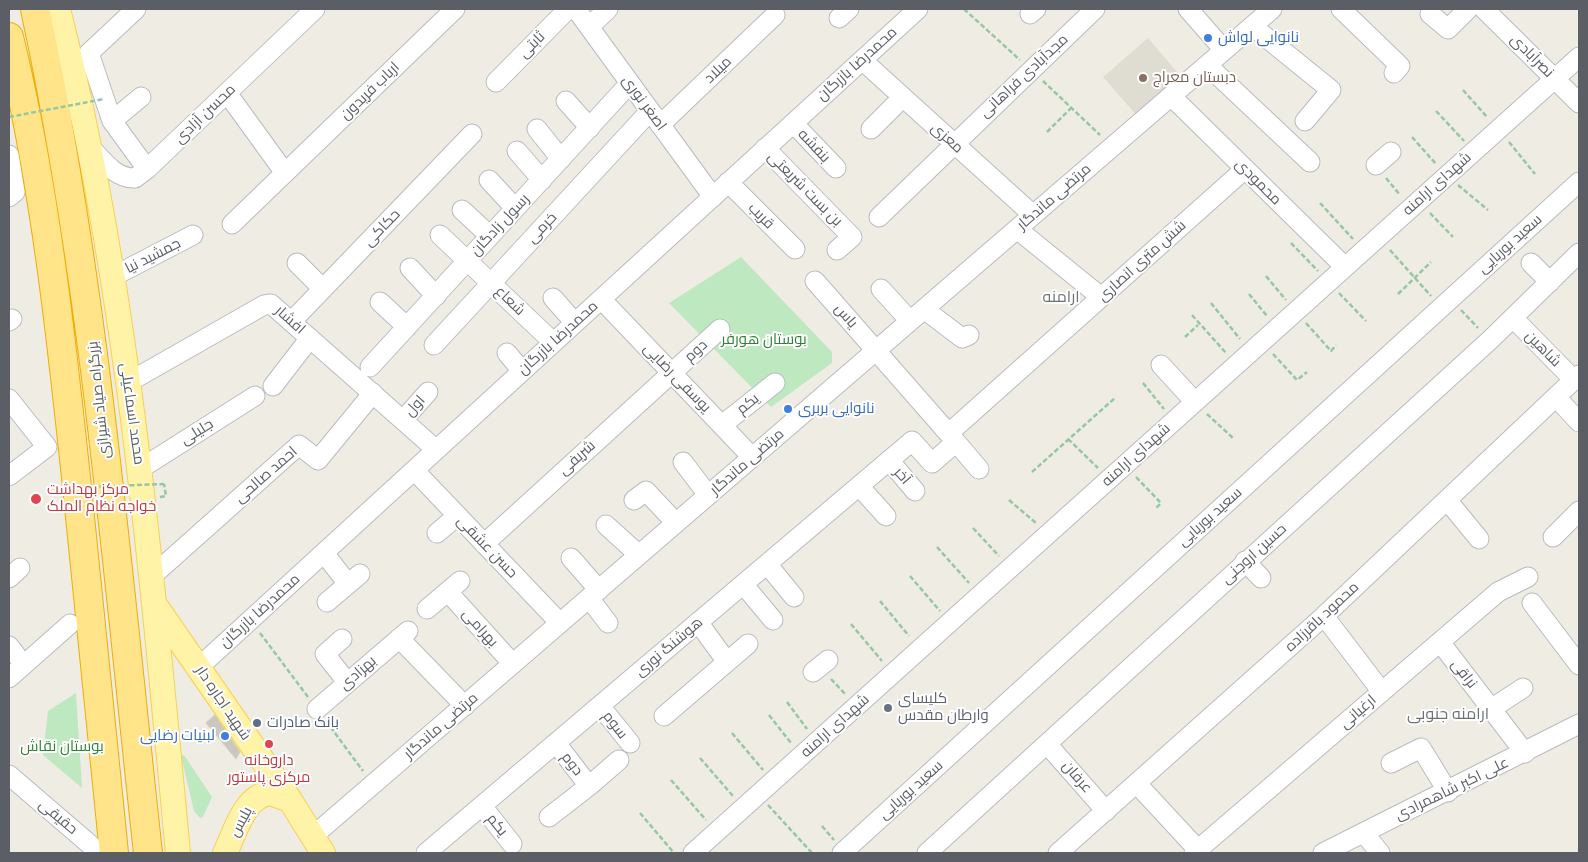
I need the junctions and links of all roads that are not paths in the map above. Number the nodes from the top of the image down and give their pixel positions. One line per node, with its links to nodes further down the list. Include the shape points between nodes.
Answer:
1 (36, 9): 204 (highway, بزرگراه صیاد شیرازی, via 56,108 90,321)
2 (58, 9): 45 (main road, محمد اسماعیلی)
3 (136, 9): 37 (street, via 89,53)
4 (315, 9): 30 (street, محسن آزادی)
5 (455, 9): 56 (street, ارباب فریدون)
6 (568, 9): 28 (street, ثابتی)
7 (576, 9): 20 (street, اصغر نوری)
8 (608, 9): 20 (street)
9 (918, 9): 18 (street, محمدرضا بازرگان)
10 (1095, 9): 44 (street, مجدآبادی فراهانی)
11 (1188, 9): 22 (street)
12 (1272, 9): 19 (street, مرتضی ماندگار)
13 (1341, 9): 26 (street, via 1400,66)
14 (1468, 9): 16 (street, via 1448,30)
15 (1484, 9): 27 (street, نصرآبادی)
16 (1430, 14)
17 (775, 16): 36 (street, میلاد)
18 (898, 16): 24 (street, محمدرضا بازرگان)
19 (1252, 26): 22 (street, مرتضی ماندگار); 38 (street, via 1331,90)
20 (589, 27): 29 (street, اصغر نوری)
21 (9, 37): 203 (highway, بزرگراه صیاد شیرازی, via 28,116 48,232)
22 (1224, 50): 25 (street, مرتضی ماندگار)
23 (1579, 57): 27 (street, شهدای ارامنه)
24 (862, 60): 33 (street, معزی); 39 (street, محمدرضا بازرگان)
25 (1207, 65): 31 (street, مرتضی ماندگار); 51 (street)
26 (1394, 73)
27 (1556, 79): 35 (street, نصرآبادی); 78 (street, شهدای ارامنه)
28 (496, 82)
29 (630, 83): 36 (street, اصغر نوری); 40 (street, رسول زادگان)
30 (227, 93): 54 (street, محسن آزادی); 56 (street)
31 (1171, 96): 55 (street, محمودی); 65 (street, مرتضی ماندگار)
32 (141, 97): 37 (street)
33 (902, 97): 42 (street); 44 (street, معزی)
34 (566, 101): 40 (street)
35 (1579, 103)
36 (655, 118): 62 (street, اصغر نوری); 83 (street, خرمی)
37 (112, 121): 54 (street)
38 (1305, 121)
39 (793, 123): 46 (street, محمدرضا بازرگان); 53 (street, بنفشه)
40 (590, 128): 50 (street, رسول زادگان)
41 (537, 129): 50 (street)
42 (871, 129)
43 (472, 134): 85 (street, حکاکی)
44 (954, 143): 65 (street, معزی); 66 (street, مجدآبادی فراهانی)
45 (89, 146): 54 (street, محسن آزادی, via 120,175 135,178); 80 (main road, محمد اسماعیلی)
46 (765, 148): 59 (street, محمدرضا بازرگان); 73 (street, بن بست شریعتی, via 852,237)
47 (517, 151): 58 (street)
48 (1391, 152): 52 (street)
49 (9, 156): 61 (street)
50 (561, 159): 58 (street, رسول زادگان)
51 (1310, 162)
52 (1376, 165)
53 (836, 168)
54 (147, 169)
55 (1245, 169): 78 (street, محمودی); 87 (street, شش متری انصاری)
56 (285, 173): 67 (street, ارباب فریدون)
57 (489, 180): 63 (street)
58 (542, 180): 63 (street, رسول زادگان)
59 (728, 182): 62 (street, محمدرضا بازرگان); 72 (street, قریب)
60 (1579, 182): 209 (street, سعید بوریایی)
61 (12, 194)
62 (713, 197): 89 (street, محمدرضا بازرگان)
63 (516, 208): 71 (street, رسول زادگان)
64 (462, 210): 71 (street)
65 (1033, 215): 68 (street, مرتضی ماندگار)
66 (879, 217)
67 (232, 224)
68 (1017, 229): 87 (street); 91 (street, مرتضی ماندگار)
69 (193, 235): 80 (street, جمشید نیا)
70 (440, 235): 75 (street, شعاع)
71 (490, 236): 75 (street, رسول زادگان)
72 (795, 249)
73 (837, 250)
74 (1579, 253): 82 (street, حسین اروجنی)
75 (468, 259): 83 (street, شعاع); 86 (street, رسول زادگان)
76 (297, 263): 85 (street)
77 (1531, 263): 82 (street)
78 (1345, 267): 117 (street, شهدای ارامنه)
79 (410, 268): 86 (street)
80 (112, 277): 109 (main road, محمد اسماعیلی)
81 (815, 281): 102 (street, یاس)
82 (1550, 282): 92 (street, حسین اروجنی)
83 (491, 283): 100 (street, شعاع); 101 (street, خرمی)
84 (882, 288): 93 (street)
85 (323, 289): 94 (street, حکاکی)
86 (436, 296): 96 (street, رسول زادگان)
87 (1101, 297): 121 (street, شش متری انصاری)
88 (553, 298): 95 (street)
89 (601, 299): 95 (street, محمدرضا بازرگان); 107 (street, یوسفی رضایی)
90 (380, 302): 96 (street)
91 (924, 309): 93 (street, مرتضی ماندگار); 98 (street, via 962,338)
92 (1513, 318): 108 (street, شاهین); 148 (street, حسین اروجنی)
93 (910, 321): 102 (street, مرتضی ماندگار)
94 (291, 322): 99 (street, افشار); 109 (street, افشار, via 271,304 264,305)
95 (575, 323): 100 (street, محمدرضا بازرگان)
96 (407, 327): 105 (street, رسول زادگان)
97 (720, 329): 107 (street, دوم)
98 (969, 335)
99 (310, 338): 111 (street); 113 (street, افشار)
100 (553, 342): 106 (street, محمدرضا بازرگان)
101 (434, 345)
102 (876, 351): 121 (street, یاس); 124 (street, مرتضی ماندگار)
103 (507, 353): 106 (street)
104 (1161, 365): 117 (street)
105 (370, 367)
106 (522, 371): 129 (street, محمدرضا بازرگان)
107 (672, 373): 120 (street, یوسفی رضایی); 144 (street, شریفی)
108 (1576, 378): 115 (street, محمود باقرزاده)
109 (127, 383): 127 (main road, محمد اسماعیلی)
110 (774, 383): 120 (street, یکم)
111 (273, 386)
112 (428, 392): 118 (street, اول)
113 (373, 393): 118 (street, افشار); 150 (street, احمد صالحی, via 318,460 299,445)
114 (255, 396): 127 (street, جلیلی)
115 (1556, 397): 119 (street); 135 (street, محمود باقرزاده)
116 (9, 399): 130 (street, via 47,448)
117 (1195, 402): 208 (street, شهدای ارامنه)
118 (403, 420): 123 (street, افشار)
119 (1579, 422)
120 (722, 426): 124 (street, یوسفی رضایی)
121 (952, 438): 122 (street, شش متری انصاری, via 932,463); 128 (street, یاس)
122 (912, 440): 125 (street, هوشنگ نوری)
123 (432, 446)
124 (752, 457): 133 (street, مرتضی ماندگار)
125 (889, 460): 131 (street, هوشنگ نوری); 132 (street, آخر)
126 (681, 463): 133 (street)
127 (140, 469): 150 (main road, محمد اسماعیلی)
128 (979, 469)
129 (414, 470): 137 (street, حسن عشقی); 145 (street, محمدرضا بازرگان)
130 (9, 476)
131 (859, 486): 138 (street); 149 (street, هوشنگ نوری)
132 (915, 491)
133 (708, 495): 139 (street, مرتضی ماندگار)
134 (634, 500): 139 (street, via 646,491)
135 (1447, 500): 143 (street); 160 (street, محمود باقرزاده)
136 (1579, 512): 142 (street)
137 (457, 516): 141 (street); 144 (street, حسن عشقی)
138 (886, 516)
139 (676, 523): 146 (street, مرتضی ماندگار)
140 (606, 525): 146 (street)
141 (437, 533)
142 (1553, 537)
143 (1479, 539)
144 (484, 544): 163 (street, حسن عشقی)
145 (324, 552): 156 (street, via 354,579); 172 (street, محمدرضا بازرگان)
146 (639, 555): 154 (street, مرتضی ماندگار)
147 (569, 559): 154 (street)
148 (1245, 561): 152 (street); 185 (street, حسین اروجنی)
149 (767, 564): 153 (street, هوشنگ نوری); 155 (street)
150 (151, 577): 158 (main road, محمد اسماعیلی)
151 (1528, 577): 167 (street, ارغیانی, via 1498,592)
152 (1261, 578)
153 (743, 584): 161 (street); 162 (street, هوشنگ نوری)
154 (594, 594): 163 (street, مرتضی ماندگار); 164 (street)
155 (794, 597)
156 (327, 602)
157 (1532, 603): 171 (street, via 1563,629)
158 (154, 604): 172 (main road, شهید اجاره دار); 205 (main road, محمد اسماعیلی)
159 (427, 609): 170 (street, بهرامی, via 454,586)
160 (1324, 616): 176 (street); 189 (street, محمود باقرزاده)
161 (773, 620)
162 (698, 622): 169 (street); 178 (street, هوشنگ نوری)
163 (560, 623): 170 (street, مرتضی ماندگار)
164 (608, 623)
165 (70, 624): 173 (street)
166 (342, 640): 174 (street, via 325,654)
167 (1440, 642): 176 (street, ارغیانی); 180 (street, نراقی)
168 (748, 644): 169 (street)
169 (727, 662): 181 (street)
170 (513, 664): 177 (street, مرتضی ماندگار)
171 (1579, 665)
172 (199, 667): 193 (main road, شهید اجاره دار)
173 (9, 678)
174 (347, 682): 177 (street, بهزادی, via 404,634); 179 (street, بهزادی)
175 (1523, 688): 180 (street)
176 (1382, 692): 201 (street, ارغیانی)
177 (465, 706): 199 (street, مرتضی ماندگار)
178 (600, 706): 183 (street, هوشنگ نوری); 184 (street, سوم)
179 (317, 709)
180 (1491, 709): 186 (street, نراقی)
181 (664, 716)
182 (1579, 724): 186 (street, علی اکبر شاهمرادی)
183 (556, 743): 191 (street, دوم); 194 (street, هوشنگ نوری)
184 (630, 743)
185 (1047, 744): 195 (street, عرفان); 210 (street, حسین اروجنی)
186 (1525, 753): 192 (street, علی اکبر شاهمرادی)
187 (619, 760): 191 (street, دوم)
188 (1391, 764): 192 (street, via 1421,748)
189 (1137, 784): 195 (street, محمود باقرزاده); 201 (street)
190 (12, 785): 202 (street, حقیقی, via 94,848)
191 (589, 786): 196 (street, دوم)
192 (1448, 792): 197 (street, علی اکبر شاهمرادی)
193 (290, 800): 199 (main road, شهید اجاره دار); 206 (main road, پلیس, via 270,793 255,798)
194 (482, 806): 198 (street, یکم); 207 (street, هوشنگ نوری)
195 (1106, 811): 211 (street, محمود باقرزاده)
196 (549, 816)
197 (1364, 833): 200 (street, علی اکبر شاهمرادی); 213 (street)
198 (512, 844)
199 (318, 845)
200 (1345, 848): 212 (street, علی اکبر شاهمرادی)
201 (1198, 852)
202 (94, 853)
203 (114, 853)
204 (148, 853)
205 (178, 853)
206 (225, 853)
207 (426, 853)
208 (693, 853)
209 (842, 853)
210 (927, 853)
211 (1058, 853)
212 (1323, 853)
213 (1380, 853)

